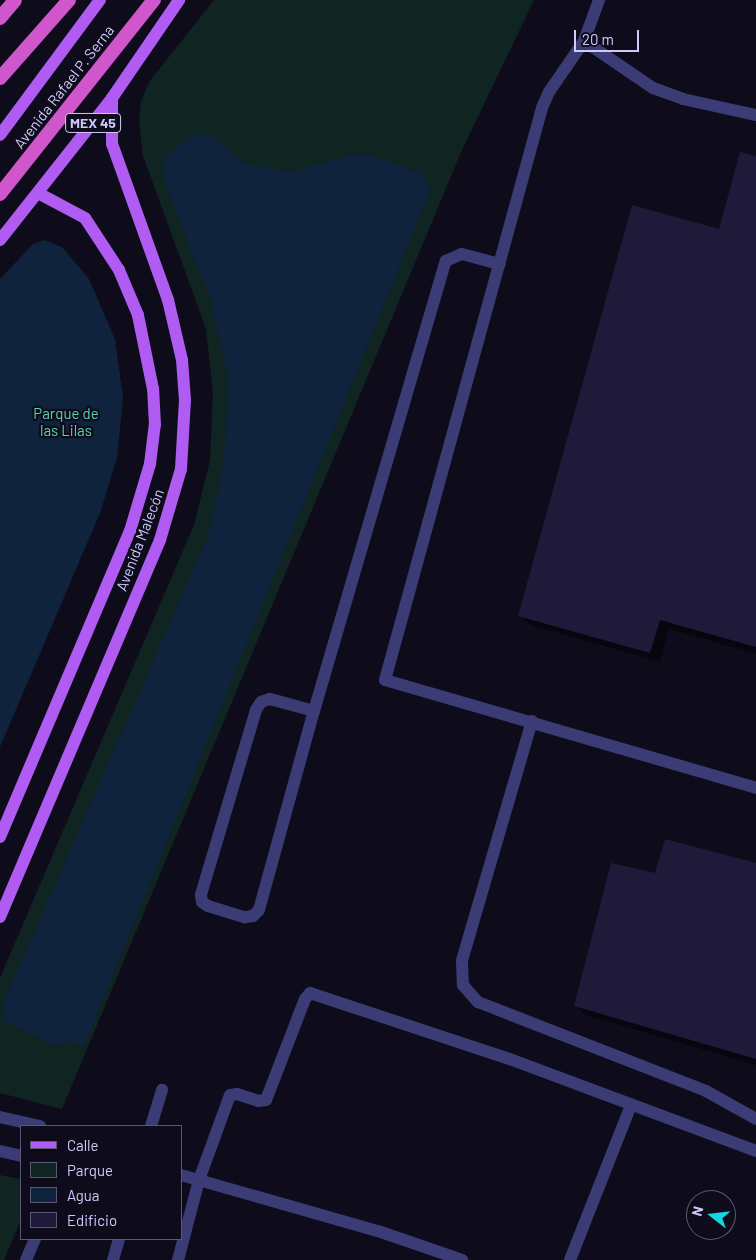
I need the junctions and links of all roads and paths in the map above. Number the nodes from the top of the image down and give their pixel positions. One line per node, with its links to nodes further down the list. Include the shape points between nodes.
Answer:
1 (15, 0): 7 (highway)
2 (69, 0): 9 (highway)
3 (100, 0): 12 (main road)
4 (154, 0): 14 (highway, Avenida Rafael P. Serna)
5 (179, 0): 10 (main road, MEX 45)
6 (599, 0): 8 (lane)
7 (0, 18)
8 (584, 41): 11 (lane, via 653,88 683,99); 16 (lane, via 549,92 542,108)
9 (0, 78)
10 (112, 98): 13 (main road, MEX 45); 21 (main road, Avenida Malecón, via 112,144 168,300 182,360 185,400 180,469 160,540)
11 (756, 115)
12 (0, 135)
13 (38, 193): 15 (main road, MEX 45); 20 (main road, Avenida Malecón, via 85,218 119,270 138,315 153,389 155,425 150,464 133,524)
14 (0, 194)
15 (0, 240)
16 (500, 264): 17 (lane, via 462,254 446,261 442,270); 18 (lane, via 385,680)
17 (314, 711): 17 (lane, via 259,910 253,916 245,917 208,906 202,902 201,894 256,710 261,702 270,699)
18 (532, 722): 19 (lane); 25 (lane, via 462,961 463,985 478,1002 706,1091)
19 (756, 788)
20 (0, 837)
21 (0, 917)
22 (162, 1090): 27 (lane)
23 (631, 1105): 29 (lane); 32 (lane, via 510,1059 310,993 304,999 266,1100 258,1102 238,1094 230,1095); 39 (lane)
24 (0, 1117): 26 (lane)
25 (756, 1119)
26 (36, 1125)
27 (151, 1125)
28 (0, 1151): 30 (lane)
29 (756, 1151)
30 (20, 1156)
31 (182, 1175): 32 (lane)
32 (199, 1180): 37 (lane); 38 (lane, via 378,1231)
33 (35, 1240): 35 (lane)
34 (119, 1240): 36 (lane)
35 (26, 1260)
36 (113, 1260)
37 (178, 1260)
38 (462, 1260)
39 (570, 1260)

